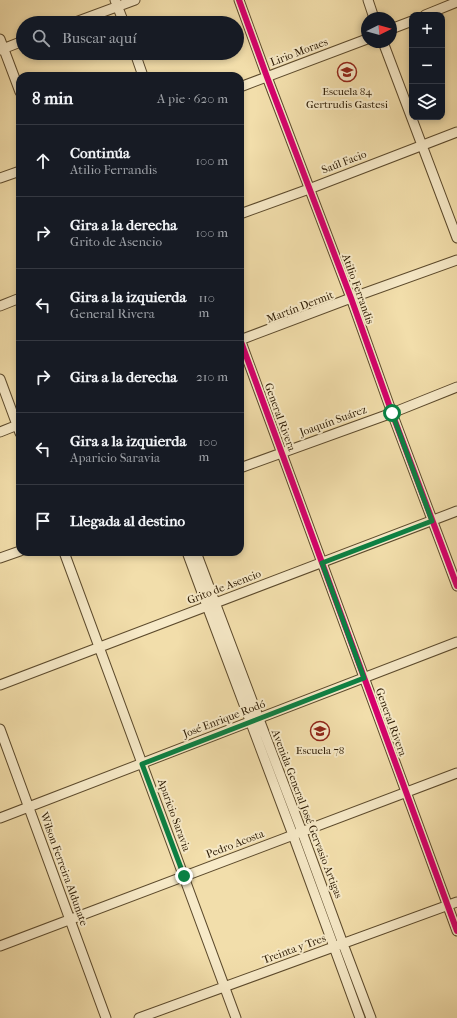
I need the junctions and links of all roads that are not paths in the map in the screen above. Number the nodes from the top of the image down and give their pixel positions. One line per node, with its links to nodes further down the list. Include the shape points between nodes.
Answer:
1 (135, 0): 5 (street)
2 (239, 0): 19 (street, Atilio Ferrandis)
3 (368, 0): 6 (street)
4 (457, 2): 7 (street)
5 (117, 3): 8 (street); 9 (street)
6 (372, 12)
7 (432, 12)
8 (88, 16)
9 (122, 16)
10 (409, 22): 11 (street)
11 (397, 27)
12 (0, 39): 16 (street)
13 (361, 41): 19 (street, Lirio Moraes)
14 (16, 44): 16 (street)
15 (385, 48): 23 (street)
16 (2, 49): 20 (street)
17 (137, 60): 18 (street)
18 (142, 72)
19 (267, 77): 21 (street, Lirio Moraes); 26 (street, Atilio Ferrandis)
20 (16, 82)
21 (244, 86)
22 (457, 132): 23 (street, Saúl Facio)
23 (422, 146): 26 (street, Saúl Facio); 28 (street)
24 (16, 172): 25 (street)
25 (0, 178)
26 (309, 189): 27 (street, Saúl Facio); 30 (street, Atilio Ferrandis)
27 (244, 213)
28 (457, 238)
29 (457, 260): 30 (street, Martín Dermit)
30 (351, 298): 33 (street, Martín Dermit); 37 (street, Atilio Ferrandis)
31 (16, 300): 32 (street)
32 (0, 306)
33 (244, 338)
34 (244, 351): 41 (street, General Rivera)
35 (0, 379): 38 (street)
36 (457, 387): 37 (street, Joaquín Suárez)
37 (392, 413): 41 (street, Joaquín Suárez); 44 (street, Atilio Ferrandis)
38 (16, 420)
39 (16, 429): 40 (street)
40 (0, 432)
41 (282, 453): 42 (street, Joaquín Suárez); 50 (street, General Rivera)
42 (244, 467)
43 (457, 511): 44 (street, Grito de Asencio)
44 (432, 521): 50 (street, Grito de Asencio); 51 (street, Atilio Ferrandis)
45 (16, 552): 49 (street)
46 (65, 556): 54 (street, Aparicio Saravia)
47 (189, 556): 52 (street, Avenida General José Gervasio Artigas)
48 (197, 556): 52 (street, Avenida General José Gervasio Artigas)
49 (0, 558)
50 (322, 563): 52 (street, Grito de Asencio); 55 (street, General Rivera)
51 (457, 586)
52 (211, 605): 54 (street, Grito de Asencio); 57 (street, Avenida General José Gervasio Artigas)
53 (457, 642): 55 (street, José Enrique Rodó)
54 (99, 647): 56 (street, Grito de Asencio); 59 (street, Aparicio Saravia)
55 (364, 678): 57 (street, José Enrique Rodó); 61 (street, General Rivera)
56 (0, 685)
57 (254, 720): 59 (street, José Enrique Rodó); 64 (street, Avenida General José Gervasio Artigas); 65 (street, Avenida General José Gervasio Artigas)
58 (0, 729): 62 (street, Wilson Ferreira Aldunate)
59 (142, 764): 62 (street, José Enrique Rodó); 66 (street, Aparicio Saravia)
60 (457, 773): 61 (street, Pedro Acosta)
61 (406, 792): 64 (street, Pedro Acosta); 68 (street, General Rivera)
62 (29, 807): 63 (street, José Enrique Rodó); 69 (street, Wilson Ferreira Aldunate)
63 (0, 818)
64 (302, 832): 65 (street, Pedro Acosta); 71 (street, Avenida General José Gervasio Artigas)
65 (293, 835): 66 (street, Pedro Acosta); 73 (street, Avenida General José Gervasio Artigas)
66 (184, 876): 69 (street, Pedro Acosta); 74 (street, Aparicio Saravia)
67 (457, 902): 68 (street, Treinta y Tres)
68 (448, 906): 70 (street, General Rivera); 71 (street, Treinta y Tres)
69 (70, 919): 72 (street, Pedro Acosta); 75 (street, Wilson Ferreira Aldunate)
70 (457, 931)
71 (343, 944): 73 (street, Treinta y Tres); 79 (street, Avenida General José Gervasio Artigas)
72 (0, 946)
73 (333, 948): 74 (street, Treinta y Tres); 78 (street, Avenida General José Gervasio Artigas)
74 (225, 987): 76 (street, Treinta y Tres); 77 (street, Aparicio Saravia)
75 (106, 1018)
76 (139, 1018)
77 (236, 1018)
78 (360, 1018)
79 (371, 1018)

